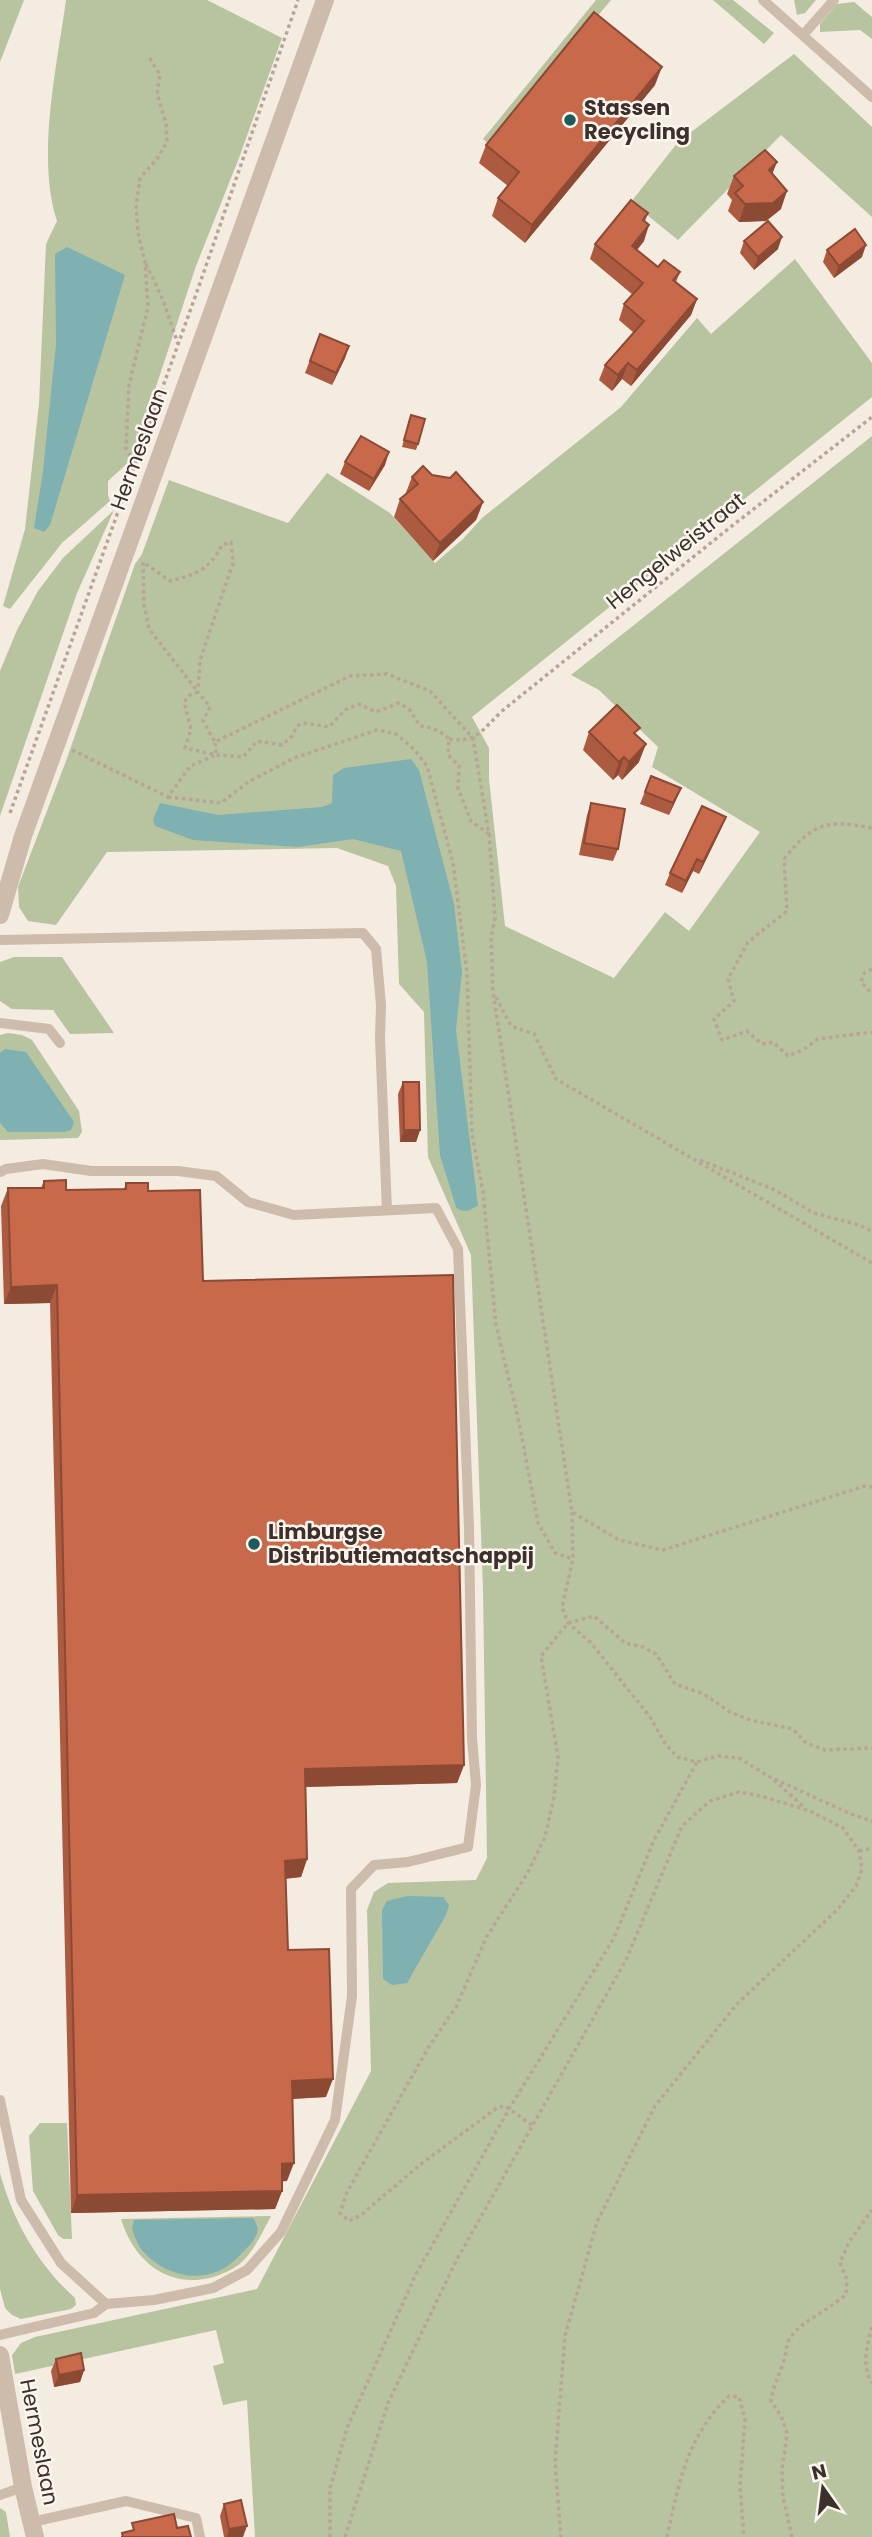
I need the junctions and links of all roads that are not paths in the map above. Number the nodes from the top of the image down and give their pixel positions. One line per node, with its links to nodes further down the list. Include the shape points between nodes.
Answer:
1 (325, 0): 6 (street, Hermeslaan, via 23,836)
2 (763, 0): 4 (lane)
3 (834, 0): 4 (lane)
4 (803, 35): 5 (lane)
5 (872, 97)
6 (0, 915)
7 (0, 940): 11 (lane, via 363,933 376,949 382,1005)
8 (0, 1023): 9 (lane, via 49,1029)
9 (60, 1043)
10 (0, 1172): 11 (lane, via 43,1164 91,1171 178,1171 216,1176 248,1202 294,1215)
11 (387, 1210): 13 (lane, via 436,1208 458,1250 476,1785 468,1847 374,1865 351,1889 352,1996 335,2120 281,2232 247,2270 214,2288)
12 (0, 2100): 13 (lane, via 21,2200 61,2263)
13 (106, 2304): 14 (lane, via 94,2313)
14 (0, 2335)
15 (0, 2355): 16 (street, Hermeslaan)
16 (23, 2487): 17 (lane); 18 (street, Hermeslaan)
17 (0, 2495)
18 (34, 2530): 19 (lane, via 126,2501 196,2518)
19 (200, 2537)

